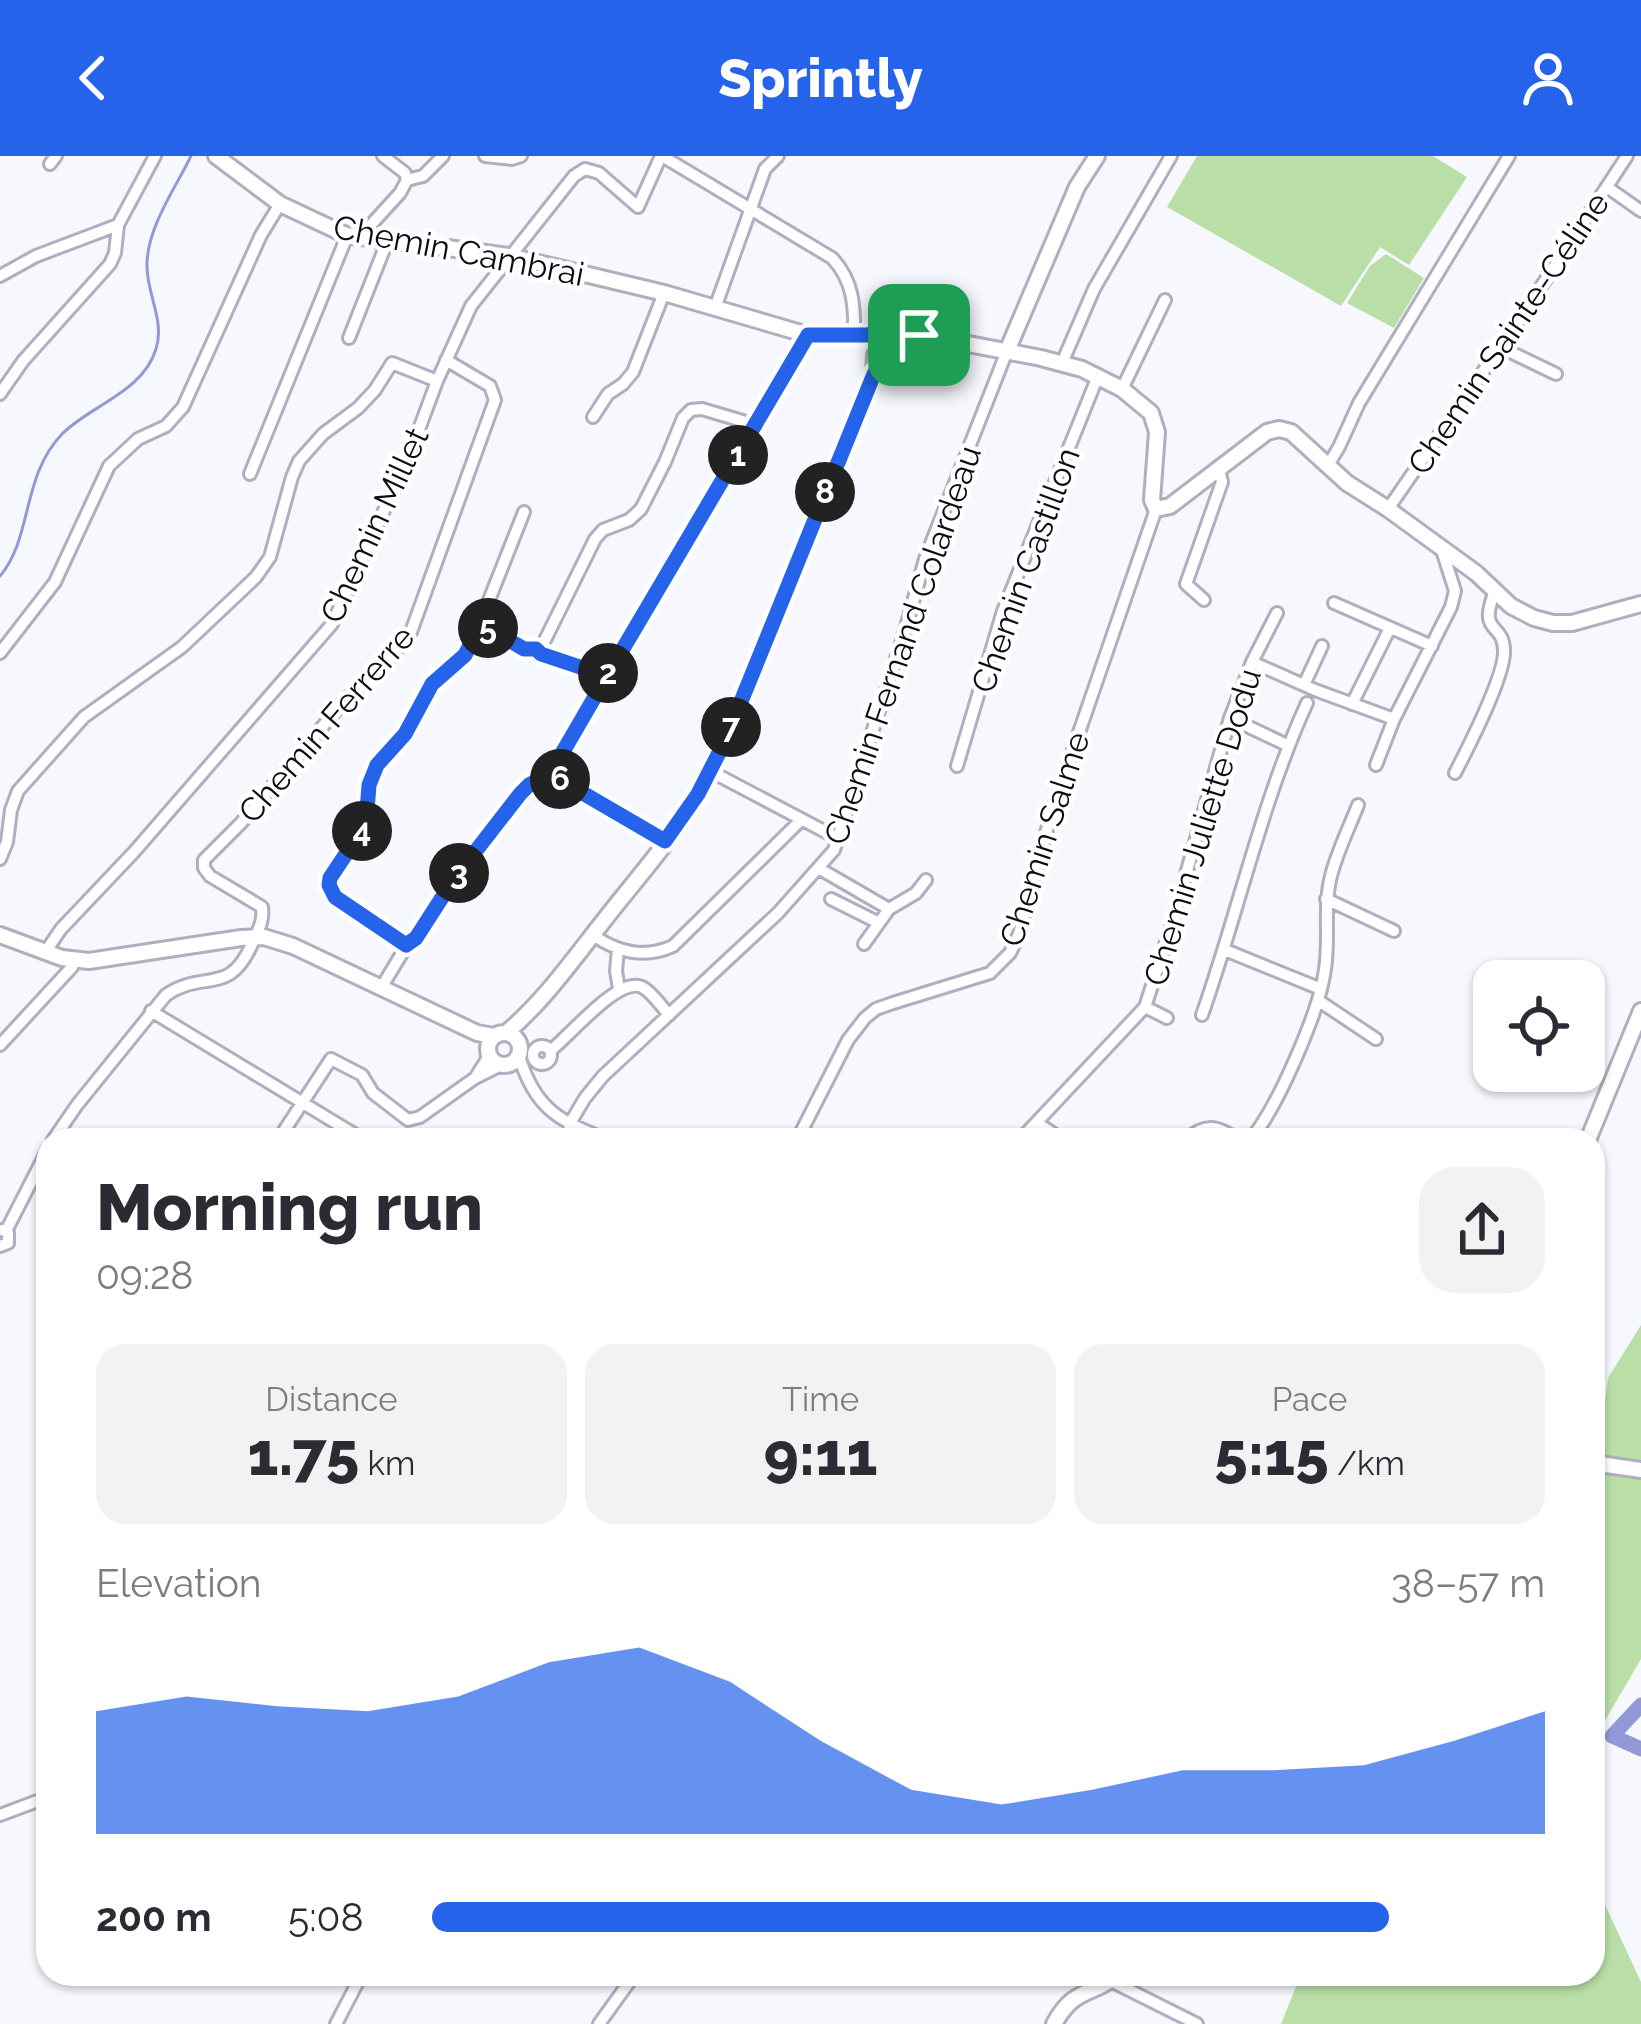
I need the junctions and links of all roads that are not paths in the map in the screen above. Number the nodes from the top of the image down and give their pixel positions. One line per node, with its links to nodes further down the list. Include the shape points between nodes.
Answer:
1 (155, 156): 18 (street)
2 (216, 156): 15 (main road, Chemin Cambrai)
3 (383, 156): 13 (street)
4 (443, 156): 13 (street)
5 (485, 156): 6 (street)
6 (521, 156)
7 (662, 156): 16 (street); 21 (street, Chemin Millet, via 638,206 599,173 579,172)
8 (778, 156): 16 (street)
9 (1097, 156): 31 (main road)
10 (1171, 156): 33 (street, via 1094,289)
11 (1509, 156): 41 (street)
12 (1627, 156): 14 (street, Chemin Sainte-Céline)
13 (407, 180): 19 (street)
14 (1607, 187): 17 (street); 30 (street, Chemin Sainte-Céline)
15 (280, 204): 19 (main road, Chemin Cambrai); 58 (street, via 183,407 109,466 55,582)
16 (750, 209): 25 (street); 29 (street, via 843,269)
17 (1641, 211)
18 (118, 225): 22 (street); 38 (street, via 110,264)
19 (353, 237): 20 (main road, Chemin Cambrai); 43 (street)
20 (387, 242): 21 (main road, Chemin Cambrai); 27 (street)
21 (509, 256): 23 (main road, Chemin Cambrai); 32 (street, Chemin Millet, via 471,306)
22 (0, 276)
23 (664, 293): 25 (main road, Chemin Cambrai); 39 (street, via 633,372)
24 (1165, 300): 37 (street)
25 (715, 308): 26 (main road, Chemin Cambrai)
26 (808, 335): 29 (main road, Chemin Cambrai); 40 (street)
27 (349, 338)
28 (900, 339): 29 (main road, Chemin Cambrai, via 888,328); 29 (main road, via 898,353); 31 (main road, Chemin Cambrai, via 919,335)
29 (869, 344): 69 (main road, via 874,374)
30 (1500, 347): 34 (street); 45 (street, Chemin Sainte-Céline)
31 (1007, 351): 33 (main road, Chemin Cambrai); 74 (street, Chemin Fernand Colardeau, via 925,559)
32 (446, 360): 36 (street, Chemin Millet); 86 (street, Chemin Ferrerre, via 490,386 495,400 411,632 204,860 211,876 262,907)
33 (1063, 363): 35 (main road, Chemin Cambrai)
34 (1556, 374)
35 (1098, 376): 37 (main road, Chemin Cambrai); 68 (street, Chemin Castillon, via 1003,611)
36 (437, 381): 76 (street, via 392,363 358,408 318,439 292,477 265,566 182,647 73,727 18,791); 91 (street, Chemin Millet, via 332,624)
37 (1122, 389): 44 (main road, via 1155,422)
38 (0, 394)
39 (593, 417)
40 (756, 425): 57 (street, via 688,412 641,509 599,533); 60 (street)
41 (1327, 467): 42 (main road, via 1279,429); 45 (main road)
42 (1219, 469): 44 (main road); 49 (street, via 1222,482 1186,584)
43 (250, 474)
44 (1156, 509): 113 (street, Chemin Salme, via 1010,953 990,974 865,1018)
45 (1388, 509): 47 (main road)
46 (524, 512): 53 (street)
47 (1440, 547): 48 (main road); 56 (street, via 1455,591)
48 (1496, 591): 51 (main road, via 1553,623); 70 (street, via 1488,617 1504,656)
49 (1204, 600)
50 (1334, 603): 54 (street)
51 (1641, 604)
52 (1276, 613): 59 (street, Chemin Juliette Dodu)
53 (481, 624): 57 (street); 88 (street, via 377,765 366,824 330,878 335,897)
54 (1390, 628): 56 (street); 63 (street)
55 (1322, 646): 61 (street)
56 (1432, 646): 65 (street)
57 (536, 649): 60 (street)
58 (0, 653)
59 (1252, 662): 61 (street); 64 (street, Chemin Juliette Dodu)
60 (607, 676): 71 (street)
61 (1304, 686): 63 (street)
62 (1307, 703): 66 (street)
63 (1352, 704): 65 (street)
64 (1230, 718): 66 (street); 96 (street, Chemin Juliette Dodu)
65 (1394, 719): 67 (street)
66 (1287, 746): 90 (street)
67 (1376, 764)
68 (957, 766)
69 (710, 771): 73 (street); 75 (main road)
70 (1455, 773)
71 (550, 774): 75 (street); 88 (street, via 520,794)
72 (1358, 805): 80 (street)
73 (800, 821): 74 (street); 89 (street, via 673,946)
74 (839, 839): 77 (street, Chemin Fernand Colardeau)
75 (665, 841): 84 (main road)
76 (0, 859)
77 (820, 869): 81 (street); 99 (street, Chemin Fernand Colardeau)
78 (926, 880): 81 (street)
79 (831, 898): 82 (street)
80 (1326, 899): 83 (street); 95 (street)
81 (889, 909): 82 (street)
82 (879, 922): 87 (street)
83 (1394, 931)
84 (593, 934): 89 (street); 104 (main road)
85 (0, 935): 91 (main road)
86 (255, 937): 92 (main road); 93 (main road); 98 (street, via 233,973 175,989)
87 (863, 944)
88 (406, 945): 93 (street)
89 (618, 949): 94 (street)
90 (1225, 950): 95 (street); 100 (street)
91 (46, 951): 92 (main road)
92 (75, 960): 103 (street)
93 (381, 988): 104 (main road)
94 (620, 989): 99 (street, via 645,988); 105 (street)
95 (1320, 995): 102 (street); 116 (street)
96 (1145, 1007): 101 (street); 107 (street, Chemin Juliette Dodu)
97 (1641, 1011): 117 (main road)
98 (151, 1012): 106 (street); 109 (street)
99 (669, 1015): 108 (street, Chemin Fernand Colardeau, via 594,1087)
100 (1202, 1015)
101 (1167, 1018)
102 (1376, 1039)
103 (0, 1045)
104 (500, 1048): 106 (street, via 476,1078 421,1118 408,1120 362,1075 332,1059); 108 (street)
105 (550, 1051)
106 (302, 1103): 110 (street); 111 (street)
107 (1037, 1123): 114 (street, Chemin Juliette Dodu); 115 (street)
108 (568, 1125): 112 (street)
109 (61, 1128)
110 (286, 1128)
111 (344, 1128)
112 (576, 1128)
113 (803, 1128)
114 (1032, 1128)
115 (1045, 1128)
116 (1260, 1128)
117 (1593, 1128)
118 (36, 1171): 119 (street)
119 (3, 1230): 120 (street, via 9,1240)
120 (0, 1246)
121 (1605, 1465): 122 (main road)
122 (1641, 1470)
123 (36, 1802): 124 (street)
124 (0, 1815)
125 (356, 1986): 129 (street)
126 (625, 1986): 130 (street)
127 (1097, 1986): 131 (main road, via 1072,1998)
128 (1131, 1986): 132 (street)
129 (335, 2024)
130 (598, 2024)
131 (1054, 2024)
132 (1197, 2024)

